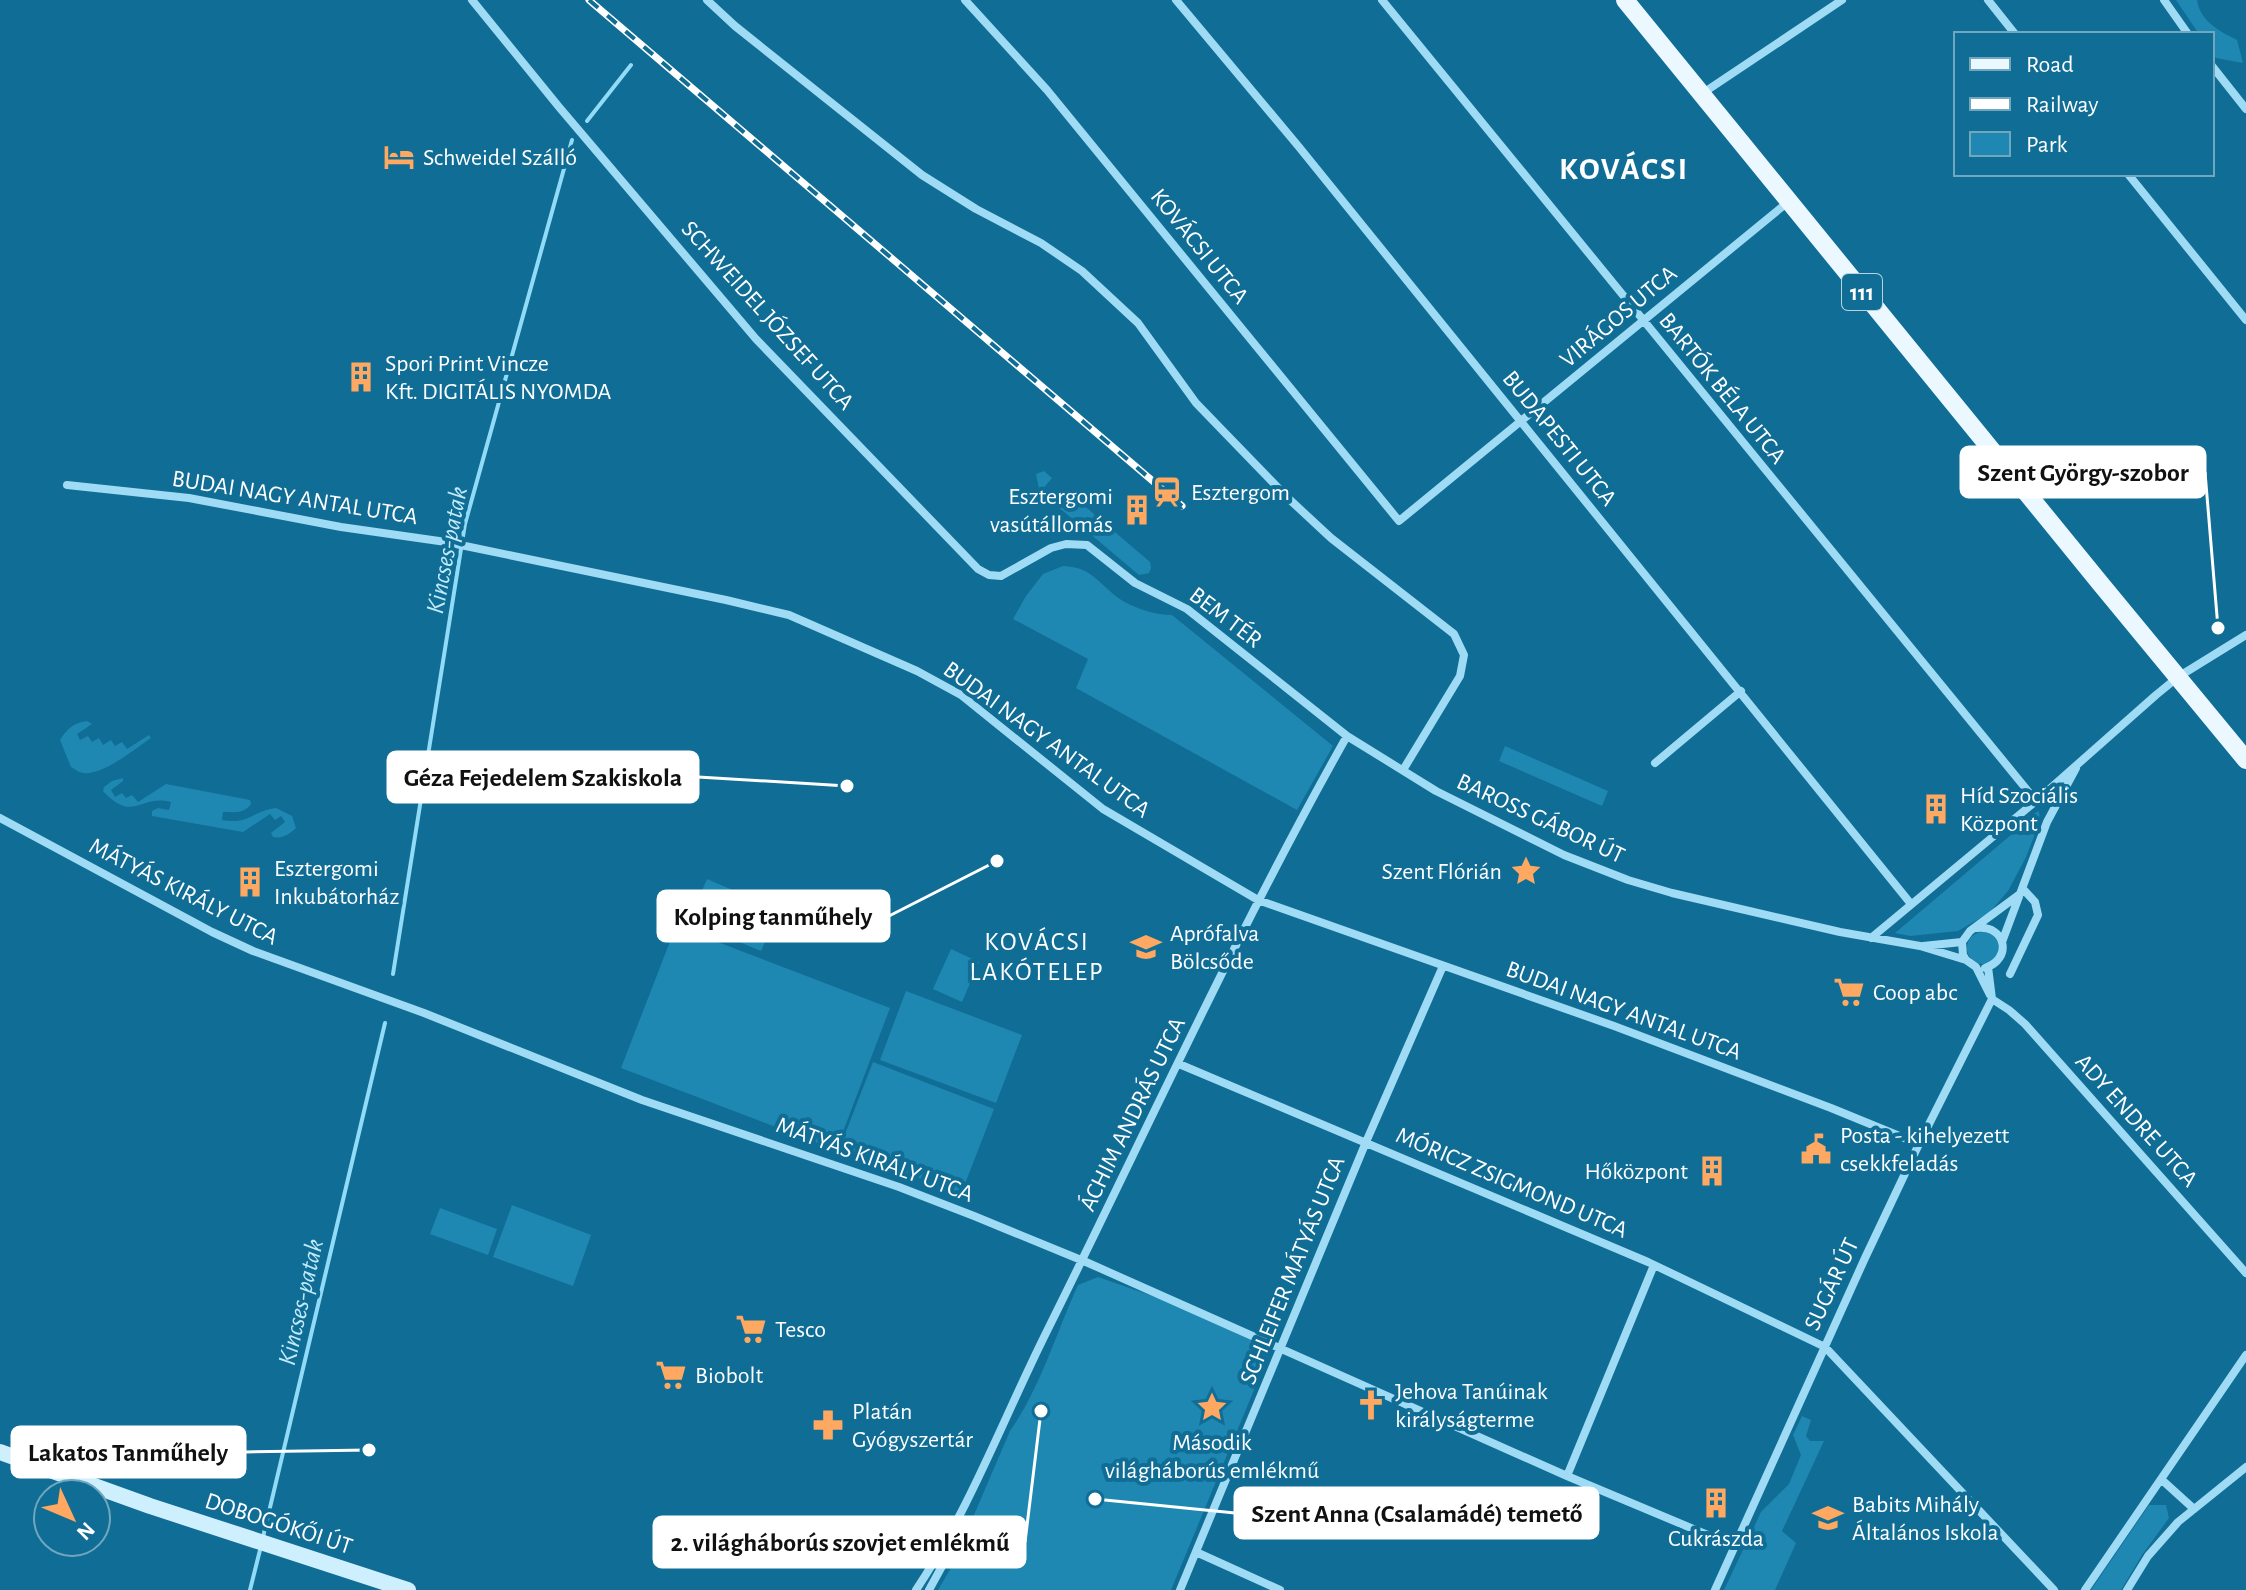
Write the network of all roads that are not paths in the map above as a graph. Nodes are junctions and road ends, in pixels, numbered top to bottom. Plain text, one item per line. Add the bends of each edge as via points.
1 (472, 0) edge
2 (707, 0) edge
3 (965, 0) edge
4 (1176, 0) edge
5 (1382, 0) edge
6 (1625, 0) edge
7 (1842, 0) edge
8 (1988, 0) edge
9 (2164, 0) edge
10 (2013, 32) edge
11 (2187, 32) edge
12 (2214, 69) edge
13 (1701, 94) junction
14 (2246, 109) edge
15 (2130, 176) edge
16 (1789, 202) junction
17 (2246, 320) edge
18 (1643, 321) junction
19 (1521, 423) junction
20 (67, 485) dead end
21 (1399, 521) joint
22 (1073, 544) joint
23 (2246, 635) edge
24 (2178, 677) junction
25 (1741, 691) junction
26 (1347, 736) junction
27 (2246, 760) edge
28 (1655, 763) dead end
29 (2078, 763) junction
30 (1403, 770) junction
31 (2036, 801) junction
32 (0, 818) edge
33 (2022, 891) junction
34 (1258, 900) junction
35 (1911, 904) junction
36 (1976, 928) junction
37 (1871, 938) junction
38 (1962, 942) junction
39 (2002, 942) junction
40 (1920, 946) junction
41 (1966, 960) junction
42 (1443, 966) junction
43 (1976, 967) junction
44 (1988, 967) junction
45 (2010, 974) dead end
46 (1992, 999) junction
47 (1179, 1064) junction
48 (1366, 1142) junction
49 (1919, 1144) junction
50 (1083, 1260) junction
51 (1654, 1265) junction
52 (2246, 1273) edge
53 (1282, 1347) junction
54 (1825, 1347) junction
55 (2246, 1355) edge
56 (0, 1452) edge
57 (2246, 1467) edge
58 (1567, 1476) junction
59 (2162, 1480) junction
60 (2194, 1509) junction
61 (962, 1514) junction
62 (1734, 1546) junction
63 (1196, 1552) junction
64 (408, 1590) edge
65 (916, 1590) edge
66 (929, 1590) edge
67 (1180, 1590) edge
68 (1280, 1590) edge
69 (1715, 1590) edge
70 (2054, 1590) edge
71 (2085, 1590) edge
72 (2127, 1590) edge

1 - 22 street, SCHWEIDEL JÓZSEF UTCA via 756,339 978,569 1001,576 1051,548
2 - 30 street via 922,175 1082,271 1138,323 1196,403 1289,499 1454,634 1464,655 1460,676
3 - 21 street, KOVÁCSI UTCA via 1047,90
4 - 19 street, BUDAPESTI UTCA
5 - 18 street, BARTÓK BÉLA UTCA
6 - 13 main road, 111
7 - 13 street
8 - 10 street
9 - 11 street
12 - 14 street
13 - 16 main road, 111
15 - 17 street
16 - 18 street, VIRÁGOS UTCA
16 - 24 main road, 111
18 - 19 street, VIRÁGOS UTCA
18 - 31 street, BARTÓK BÉLA UTCA
19 - 21 street, VIRÁGOS UTCA
19 - 25 street, BUDAPESTI UTCA
20 - 34 street, BUDAI NAGY ANTAL UTCA via 189,498 446,542 776,612 961,695 1103,809
22 - 26 street, BEM TÉR via 1091,547 1135,583 1187,609
23 - 24 street
24 - 27 main road, 111
24 - 29 street
25 - 28 street
25 - 35 street, BUDAPESTI UTCA
26 - 30 street, BAROSS GÁBOR ÚT
26 - 34 street, ÁCHIM ANDRÁS UTCA
29 - 31 street
29 - 33 street via 2047,822
30 - 37 street, BAROSS GÁBOR ÚT via 1517,833 1628,880
31 - 35 street
32 - 50 street, MÁTYÁS KIRÁLY UTCA via 253,951 642,1100 899,1187
33 - 36 street
33 - 39 street
33 - 45 street via 2035,902 2038,915
34 - 42 street, BUDAI NAGY ANTAL UTCA
34 - 47 street, ÁCHIM ANDRÁS UTCA
35 - 37 street
36 - 38 street
36 - 39 street via 1989,928
37 - 40 street, BAROSS GÁBOR ÚT
38 - 40 street
38 - 41 street
39 - 44 street via 2001,955
40 - 41 street
41 - 43 street
42 - 48 street, SCHLEIFER MÁTYÁS UTCA
42 - 49 street, BUDAI NAGY ANTAL UTCA
43 - 44 street
43 - 46 street
44 - 46 street
46 - 49 street, SUGÁR ÚT
46 - 52 street, ADY ENDRE UTCA via 2025,1024
47 - 48 street, MÓRICZ ZSIGMOND UTCA
47 - 50 street, ÁCHIM ANDRÁS UTCA
48 - 51 street, MÓRICZ ZSIGMOND UTCA
48 - 53 street, SCHLEIFER MÁTYÁS UTCA
49 - 54 street, SUGÁR ÚT
50 - 53 street, MÁTYÁS KIRÁLY UTCA
50 - 61 street, ÁCHIM ANDRÁS UTCA
51 - 54 street, MÓRICZ ZSIGMOND UTCA
51 - 58 street
53 - 58 street, MÁTYÁS KIRÁLY UTCA
53 - 63 street, SCHLEIFER MÁTYÁS UTCA
54 - 62 street, SUGÁR ÚT
54 - 70 street
55 - 59 street
56 - 64 main road, DOBOGÓKŐI ÚT
57 - 60 street
58 - 62 street, MÁTYÁS KIRÁLY UTCA
59 - 60 street
59 - 71 street
60 - 72 street via 2148,1556
61 - 65 street, ÁCHIM ANDRÁS UTCA
61 - 66 street, ÁCHIM ANDRÁS UTCA via 952,1548
62 - 69 street, SUGÁR ÚT
63 - 67 street, SCHLEIFER MÁTYÁS UTCA
63 - 68 street

